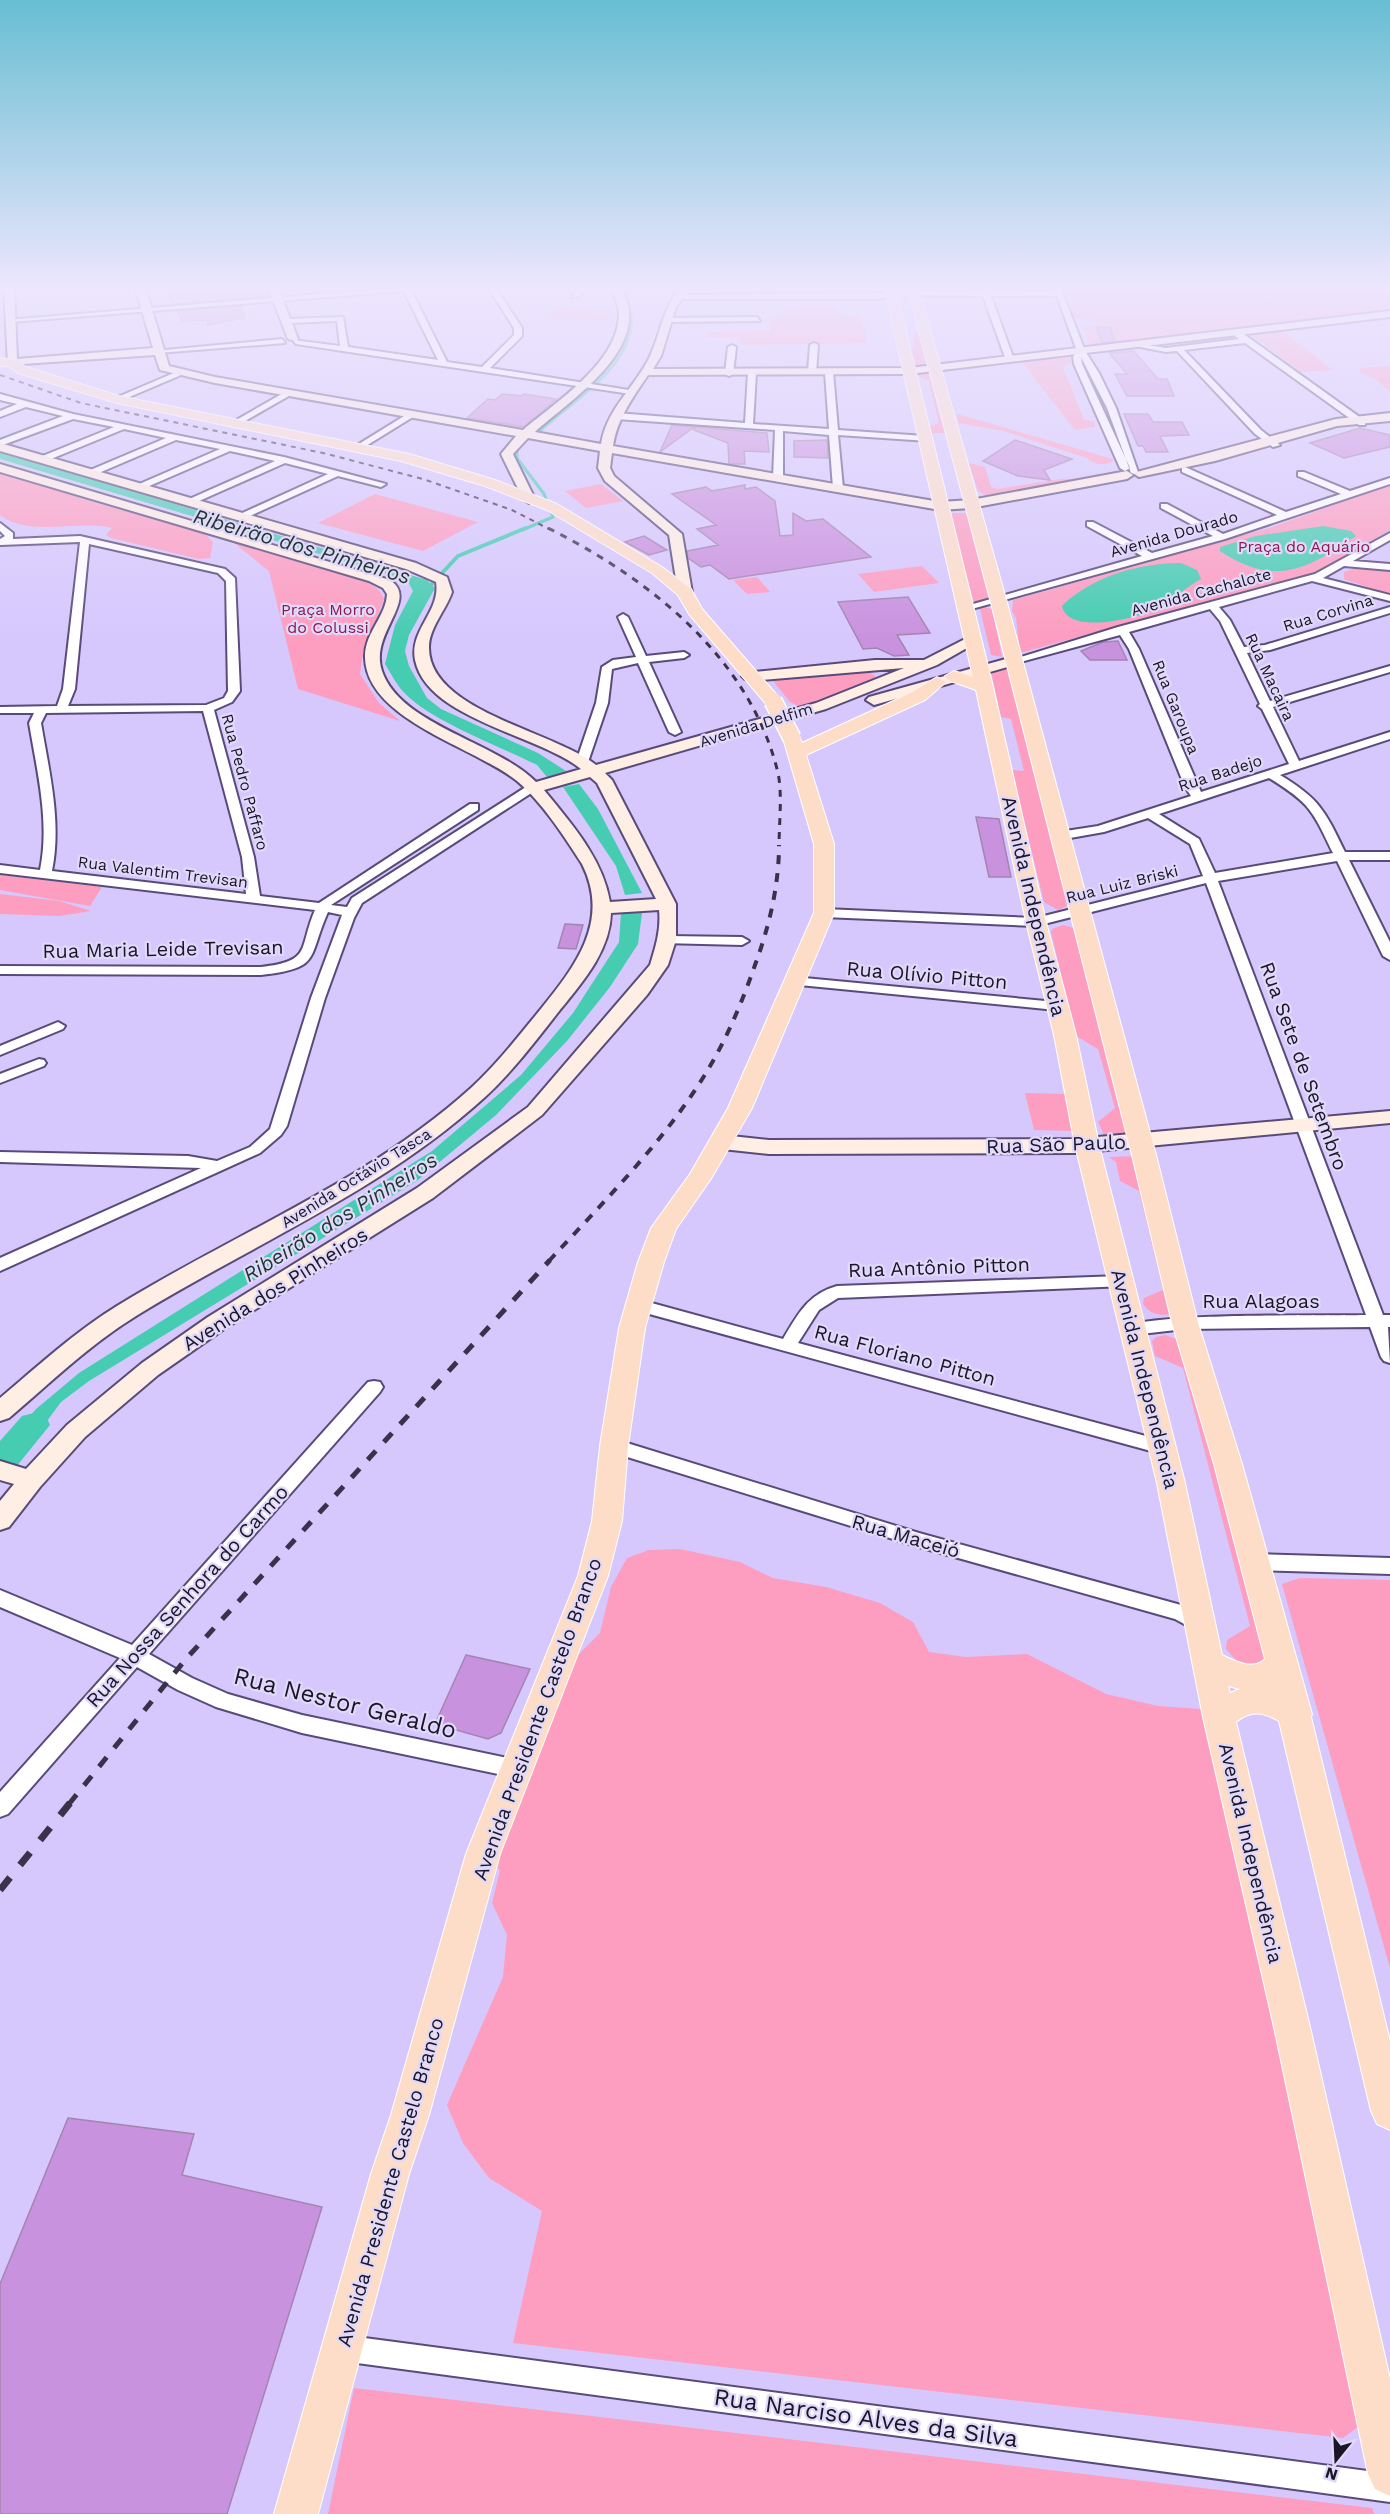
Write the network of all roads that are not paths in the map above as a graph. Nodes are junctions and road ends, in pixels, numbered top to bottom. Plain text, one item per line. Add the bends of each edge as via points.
1 (25, 404) edge
2 (26, 404) edge
3 (143, 404) edge
4 (270, 404) edge
5 (339, 404) edge
6 (559, 404) edge
7 (623, 404) edge
8 (750, 404) edge
9 (833, 404) edge
10 (917, 404) edge
11 (943, 404) edge
12 (1095, 404) edge
13 (1108, 404) edge
14 (1234, 404) edge
15 (1337, 404) edge
16 (0, 414) edge
17 (72, 416) junction
18 (616, 416) junction
19 (410, 417) junction
20 (1390, 419) edge
21 (1360, 421) junction
22 (235, 423) junction
23 (749, 426) junction
24 (123, 427) junction
25 (779, 428) junction
26 (836, 432) junction
27 (176, 437) junction
28 (521, 437) junction
29 (1272, 443) junction
30 (0, 445) edge
31 (927, 445) junction
32 (358, 447) junction
33 (230, 448) junction
34 (606, 451) junction
35 (956, 451) junction
36 (43, 459) junction
37 (284, 460) junction
38 (0, 468) edge
39 (1190, 469) junction
40 (91, 473) junction
41 (337, 473) junction
42 (1301, 474) dead end
43 (1135, 475) junction
44 (778, 480) junction
45 (1390, 481) edge
46 (381, 484) dead end
47 (141, 487) junction
48 (839, 491) junction
49 (1350, 495) junction
50 (529, 499) junction
51 (190, 502) junction
52 (972, 506) junction
53 (1164, 506) dead end
54 (940, 508) junction
55 (1286, 516) junction
56 (241, 517) junction
57 (1090, 524) dead end
58 (0, 526) edge
59 (1390, 536) edge
60 (1222, 537) junction
61 (85, 540) junction
62 (3, 542) edge
63 (111, 544) junction
64 (85, 553) junction
65 (1152, 557) junction
66 (1343, 563) junction
67 (680, 567) junction
68 (1390, 567) edge
69 (657, 570) junction
70 (1324, 573) junction
71 (1310, 578) junction
72 (1347, 587) junction
73 (685, 592) junction
74 (1390, 598) edge
75 (998, 599) junction
76 (1212, 605) junction
77 (964, 608) junction
78 (1390, 610) edge
79 (623, 617) dead end
80 (1122, 629) junction
81 (972, 641) junction
82 (1239, 651) junction
83 (684, 655) dead end
84 (641, 659) junction
85 (1013, 661) junction
86 (932, 662) junction
87 (851, 667) junction
88 (1390, 669) edge
89 (750, 676) junction
90 (954, 676) joint
91 (982, 678) junction
92 (937, 682) junction
93 (882, 683) junction
94 (1264, 706) junction
95 (208, 708) junction
96 (42, 709) junction
97 (61, 709) junction
98 (0, 710) edge
99 (675, 732) dead end
100 (1390, 735) edge
101 (795, 745) junction
102 (1295, 765) junction
103 (585, 769) junction
104 (1270, 774) junction
105 (609, 787) junction
106 (539, 790) junction
107 (1199, 798) junction
108 (474, 807) dead end
109 (1149, 813) junction
110 (1059, 836) junction
111 (1341, 856) junction
112 (1390, 856) edge
113 (0, 869) edge
114 (45, 875) junction
115 (1211, 878) junction
116 (256, 900) junction
117 (663, 904) junction
118 (323, 907) junction
119 (602, 908) junction
120 (350, 912) junction
121 (824, 913) junction
122 (1078, 913) junction
123 (1036, 922) junction
124 (667, 940) junction
125 (742, 941) dead end
126 (1390, 956) edge
127 (0, 970) edge
128 (794, 981) junction
129 (1056, 1006) junction
130 (58, 1026) dead end
131 (0, 1051) edge
132 (39, 1063) dead end
133 (0, 1079) edge
134 (1390, 1117) edge
135 (1303, 1127) junction
136 (1140, 1141) junction
137 (722, 1142) junction
138 (1087, 1145) junction
139 (0, 1157) edge
140 (171, 1160) junction
141 (216, 1166) junction
142 (190, 1178) junction
143 (0, 1265) edge
144 (1120, 1282) junction
145 (637, 1305) junction
146 (1384, 1322) edge
147 (1185, 1323) junction
148 (1132, 1329) junction
149 (788, 1347) junction
150 (1390, 1357) edge
151 (374, 1387) dead end
152 (0, 1412) edge
153 (614, 1446) junction
154 (1162, 1447) junction
155 (15, 1475) edge
156 (0, 1520) edge
157 (1255, 1562) junction
158 (1390, 1566) edge
159 (0, 1598) edge
160 (1199, 1624) junction
161 (134, 1655) junction
162 (1281, 1660) junction
163 (1208, 1663) junction
164 (1296, 1714) junction
165 (1219, 1717) junction
166 (517, 1769) junction
167 (0, 1807) edge
168 (1390, 2111) edge
169 (342, 2348) junction
170 (1390, 2474) edge
171 (1390, 2488) edge
172 (296, 2514) edge

1 - 16 street
2 - 17 street
3 - 22 main road
4 - 22 street
5 - 19 street
6 - 28 street
7 - 18 street
8 - 23 street
9 - 26 street
10 - 31 main road, Avenida Independência
11 - 35 main road, Avenida Independência
12 - 43 street via 1104,427
13 - 43 street
14 - 29 street
15 - 21 street
17 - 24 street
17 - 30 street
18 - 23 street
18 - 34 street
19 - 28 street
19 - 32 street
20 - 21 street
21 - 29 street
22 - 32 main road
23 - 25 street
24 - 27 street
24 - 36 street
25 - 26 street
25 - 44 street
26 - 31 street
26 - 48 street
27 - 33 street
27 - 40 street
28 - 34 street
28 - 50 street via 507,454
29 - 39 street
29 - 43 street
30 - 36 street
31 - 35 main road via 938,456
31 - 54 main road, Avenida Independência
32 - 50 main road via 490,483
33 - 37 street
33 - 47 street
34 - 44 street
34 - 67 street via 604,468 609,478 675,534
35 - 52 main road, Avenida Independência
36 - 40 street
37 - 41 street
37 - 51 street
38 - 106 street, Avenida Octávio Tasca via 388,584 394,598 377,631 372,656 375,674 385,693 402,708 490,757
39 - 43 street
39 - 55 street
40 - 47 street
41 - 46 street
41 - 56 street
42 - 49 street
43 - 52 street
44 - 48 street
45 - 49 street, Avenida Dourado
47 - 51 street
48 - 54 street
49 - 55 street, Avenida Dourado
50 - 69 main road via 552,507
51 - 56 street
52 - 54 street
52 - 75 main road, Avenida Independência
53 - 60 street
54 - 77 main road, Avenida Independência
55 - 60 street, Avenida Dourado
56 - 103 street via 438,577 445,593 422,640 426,673 454,702
57 - 65 street
58 - 62 street via 10,535
59 - 66 street, Avenida Cachalote
60 - 65 street, Avenida Dourado
61 - 62 street
61 - 63 street
61 - 64 street
63 - 64 street
63 - 95 street via 221,571 231,580 234,692 228,700
64 - 97 street via 69,689
65 - 75 street, Avenida Dourado
66 - 68 street
66 - 70 street, Avenida Cachalote
67 - 69 main road
67 - 73 street
69 - 73 main road
70 - 71 street, Avenida Cachalote
70 - 72 street
71 - 72 street
71 - 76 street, Avenida Cachalote
72 - 74 street
73 - 89 main road, Avenida Presidente Castelo Branco via 695,611
75 - 77 street, Avenida Dourado
75 - 85 main road, Avenida Independência
76 - 80 street, Avenida Cachalote
76 - 82 street, Rua Macaira via 1225,620
77 - 81 main road, Avenida Independência
78 - 82 street, Rua Corvina via 1266,648
79 - 84 street
80 - 85 street, Avenida Cachalote
80 - 107 street, Rua Garoupa
81 - 85 main road via 984,656
81 - 86 street, Avenida Delfim
81 - 91 main road, Avenida Independência
82 - 94 street, Rua Macaira
83 - 84 street
84 - 99 street
84 - 103 street via 607,667
85 - 91 street
85 - 110 main road, Avenida Independência
86 - 87 street
86 - 93 street, Avenida Delfim
87 - 89 street
87 - 93 street via 877,673
88 - 94 street
89 - 101 main road, Avenida Presidente Castelo Branco, bridge via 773,701
90 - 91 main road
90 - 92 street, Avenida Delfim
91 - 123 main road, Avenida Independência
92 - 101 main road via 919,696
92 - 105 street, Avenida Delfim via 629,773
93 - 103 street, Avenida Delfim via 731,733
94 - 102 street, Rua Macaira
95 - 97 street
95 - 116 street, Rua Pedro Paffaro
96 - 97 street
96 - 98 street
96 - 114 street via 35,723 48,804 50,851
100 - 102 street, Rua Badejo
101 - 121 main road, Avenida Presidente Castelo Branco via 824,844
102 - 104 street, Rua Badejo
103 - 105 street, Avenida dos Pinheiros
103 - 106 street, Avenida Delfim
104 - 107 street, Rua Badejo
104 - 111 street via 1312,801
105 - 117 street, Avenida dos Pinheiros
106 - 119 street, Avenida Octávio Tasca via 594,871
106 - 120 street via 506,804 364,895
107 - 109 street, Rua Badejo
108 - 118 street via 337,894
109 - 110 street, Rua Badejo via 1100,829
109 - 115 street, Rua Sete de Setembro via 1195,842
110 - 122 main road, Avenida Independência
111 - 112 street, Rua Luiz Briski
111 - 115 street, Rua Luiz Briski
111 - 126 street
113 - 114 street, Rua Valentim Trevisan
114 - 116 street, Rua Valentim Trevisan
115 - 122 street, Rua Luiz Briski
115 - 135 street, Rua Sete de Setembro
116 - 118 street, Rua Valentim Trevisan
117 - 119 street
117 - 124 street, Avenida dos Pinheiros via 669,918
118 - 120 street, Rua Valentim Trevisan
118 - 127 street, Rua Maria Leide Trevisan via 310,953 297,966 284,970
119 - 152 street, Avenida Octávio Tasca via 599,941 577,976 508,1062 446,1120 305,1214 126,1311 85,1338
120 - 141 street via 276,1132 255,1149
121 - 123 street, Rua Luiz Briski
121 - 128 main road, Avenida Presidente Castelo Branco
122 - 123 street, Rua Luiz Briski
122 - 136 main road, Avenida Independência
123 - 129 main road, Avenida Independência
124 - 125 street
124 - 155 street, Avenida dos Pinheiros via 659,965 640,991 535,1111 425,1193 216,1323 150,1369 76,1431
128 - 129 street, Rua Olívio Pitton
128 - 137 main road, Avenida Presidente Castelo Branco via 760,1067
129 - 138 main road, Avenida Independência
130 - 131 street
132 - 133 street
134 - 135 street, Rua São Paulo
135 - 136 street, Rua São Paulo
135 - 146 street, Rua Sete de Setembro
136 - 138 street, Rua São Paulo
136 - 147 main road, Avenida Independência
137 - 138 street, Rua São Paulo via 769,1147
137 - 145 main road, Avenida Presidente Castelo Branco via 664,1227
138 - 144 main road, Avenida Independência
139 - 140 street
140 - 141 street
140 - 142 street
141 - 142 street
142 - 143 street
144 - 148 main road, Avenida Independência
144 - 149 street, Rua Antônio Pitton via 837,1292 816,1301
145 - 149 street, Rua Floriano Pitton
145 - 153 main road, Avenida Presidente Castelo Branco
146 - 147 street, Rua Alagoas
146 - 150 street, Rua Sete de Setembro
147 - 148 street, Rua Alagoas
147 - 157 main road, Avenida Independência
148 - 154 main road, Avenida Independência
149 - 154 street, Rua Floriano Pitton
151 - 161 street, Rua Nossa Senhora do Carmo
153 - 160 street, Rua Maceió via 919,1540 1181,1613
153 - 166 main road, Avenida Presidente Castelo Branco via 607,1521 593,1576
154 - 160 main road, Avenida Independência
155 - 156 street, Avenida dos Pinheiros
157 - 158 street
157 - 162 main road, Avenida Independência
159 - 161 street, Rua Nestor Geraldo
160 - 163 main road, Avenida Independência
161 - 166 street, Rua Nestor Geraldo via 223,1701 302,1724
161 - 167 street, Rua Nossa Senhora do Carmo
162 - 163 main road via 1273,1672 1255,1678 1223,1671
162 - 164 main road, Avenida Independência
163 - 165 main road, Avenida Independência
164 - 165 main road via 1254,1698 1233,1705
164 - 168 main road, Avenida Independência
165 - 170 main road, Avenida Independência
166 - 169 main road, Avenida Presidente Castelo Branco via 483,1854
169 - 171 street, Rua Narciso Alves da Silva
169 - 172 main road, Avenida Presidente Castelo Branco

